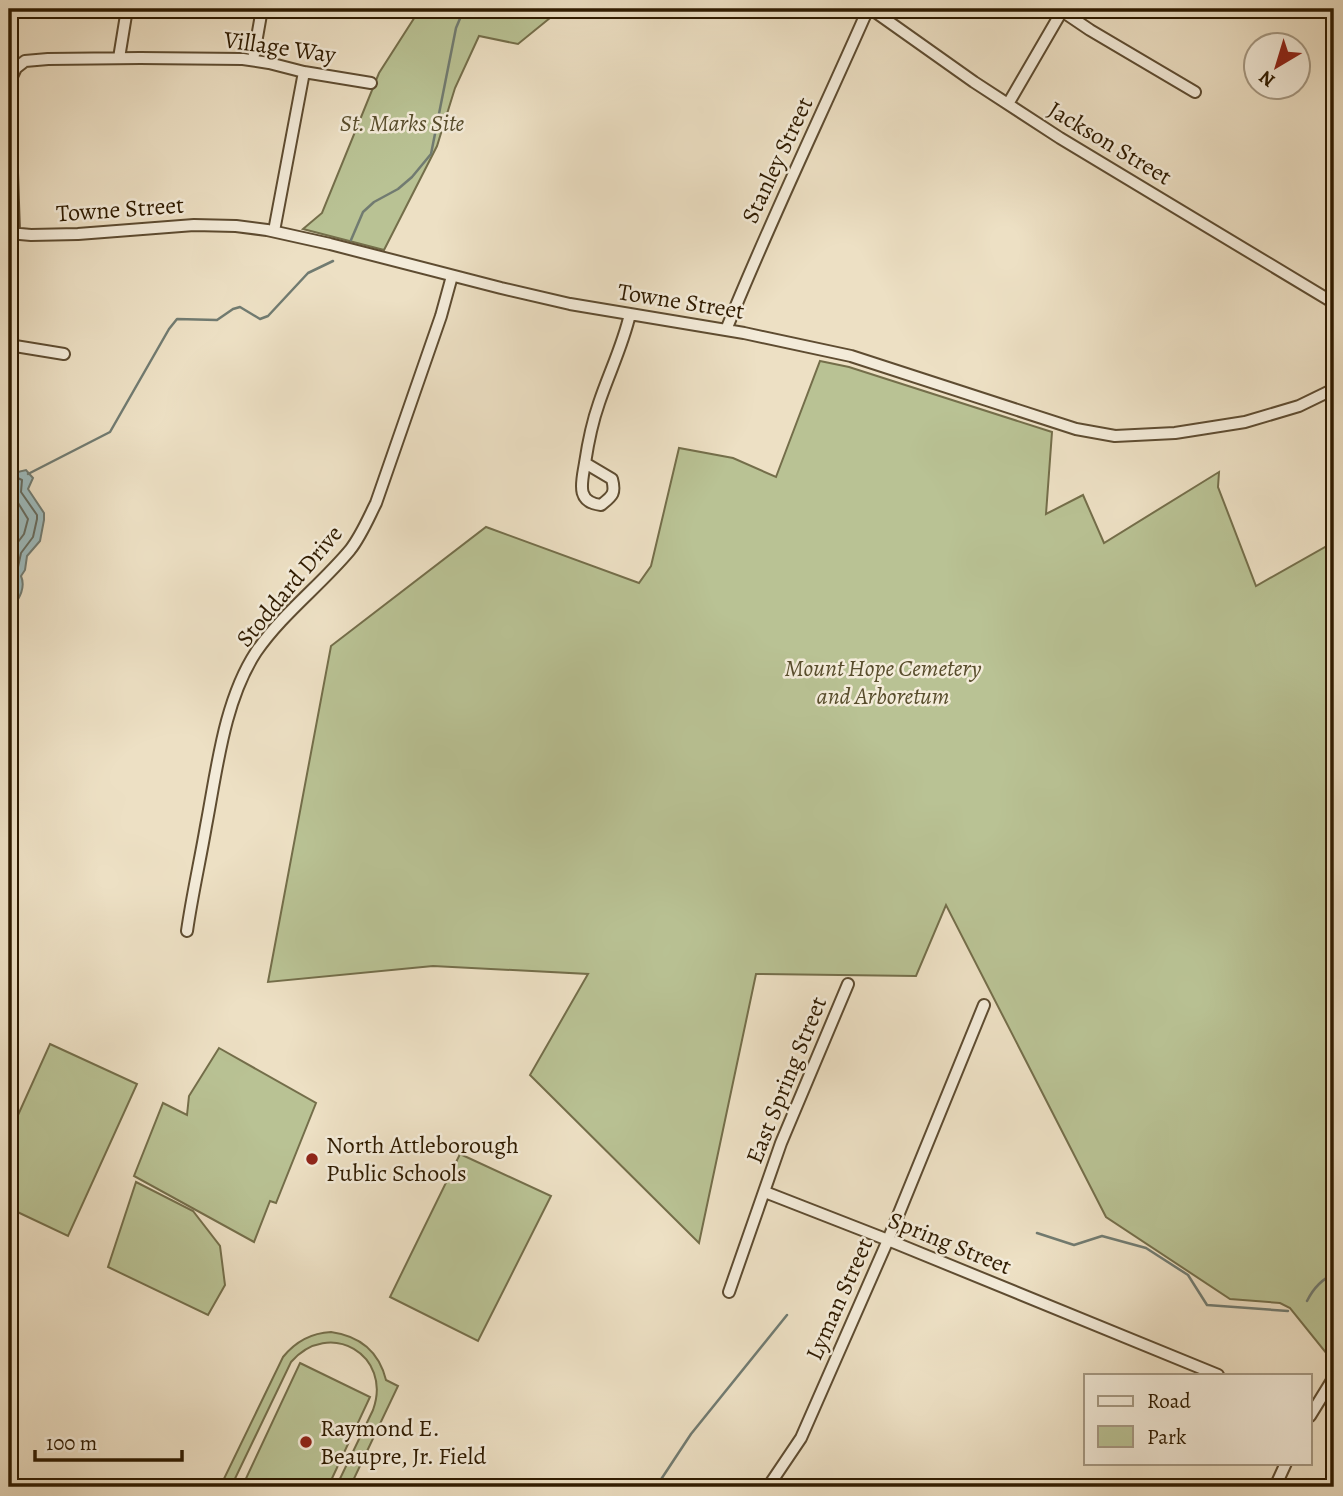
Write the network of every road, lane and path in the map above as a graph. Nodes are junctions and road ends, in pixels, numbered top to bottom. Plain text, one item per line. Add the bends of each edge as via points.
1 (127, 9) edge
2 (262, 9) edge
3 (869, 9) edge
4 (1060, 10) edge
5 (120, 58) junction
6 (253, 61) junction
7 (304, 72) junction
8 (371, 83) dead end
9 (1195, 92) dead end
10 (1008, 104) junction
11 (274, 231) junction
12 (11, 233) edge
13 (452, 276) junction
14 (1334, 303) edge
15 (630, 314) junction
16 (726, 330) junction
17 (9, 345) edge
18 (64, 354) dead end
19 (1334, 389) edge
20 (585, 463) dead end
21 (187, 931) dead end
22 (848, 984) dead end
23 (985, 1005) dead end
24 (765, 1192) junction
25 (887, 1240) junction
26 (729, 1292) dead end
27 (1215, 1374) edge
28 (1334, 1377) edge
29 (1312, 1411) edge
30 (1286, 1464) edge
31 (768, 1487) edge
32 (1275, 1487) edge

1 - 5 street
2 - 6 street
3 - 10 street, Jackson Street
3 - 16 street, Stanley Street
4 - 9 street
4 - 10 street
5 - 6 street, Village Way
5 - 12 street, Village Way via 25,61 16,68 9,83
6 - 7 street, Village Way
7 - 8 street, Village Way
7 - 11 street
10 - 14 street, Jackson Street
11 - 12 street, Towne Street via 194,225 78,234
11 - 13 street, Towne Street
13 - 15 street, Towne Street
13 - 21 street, Stoddard Drive via 363,530 256,653 232,702
15 - 16 street, Towne Street
15 - 20 street via 598,404
16 - 19 street, Towne Street via 851,356 1076,429 1115,436 1245,422 1299,406
17 - 18 street
22 - 24 street, East Spring Street
23 - 25 street, Lyman Street
24 - 25 street, Spring Street
24 - 26 street
25 - 27 street, Spring Street
25 - 31 street, Lyman Street via 801,1438
28 - 29 street
30 - 32 street

